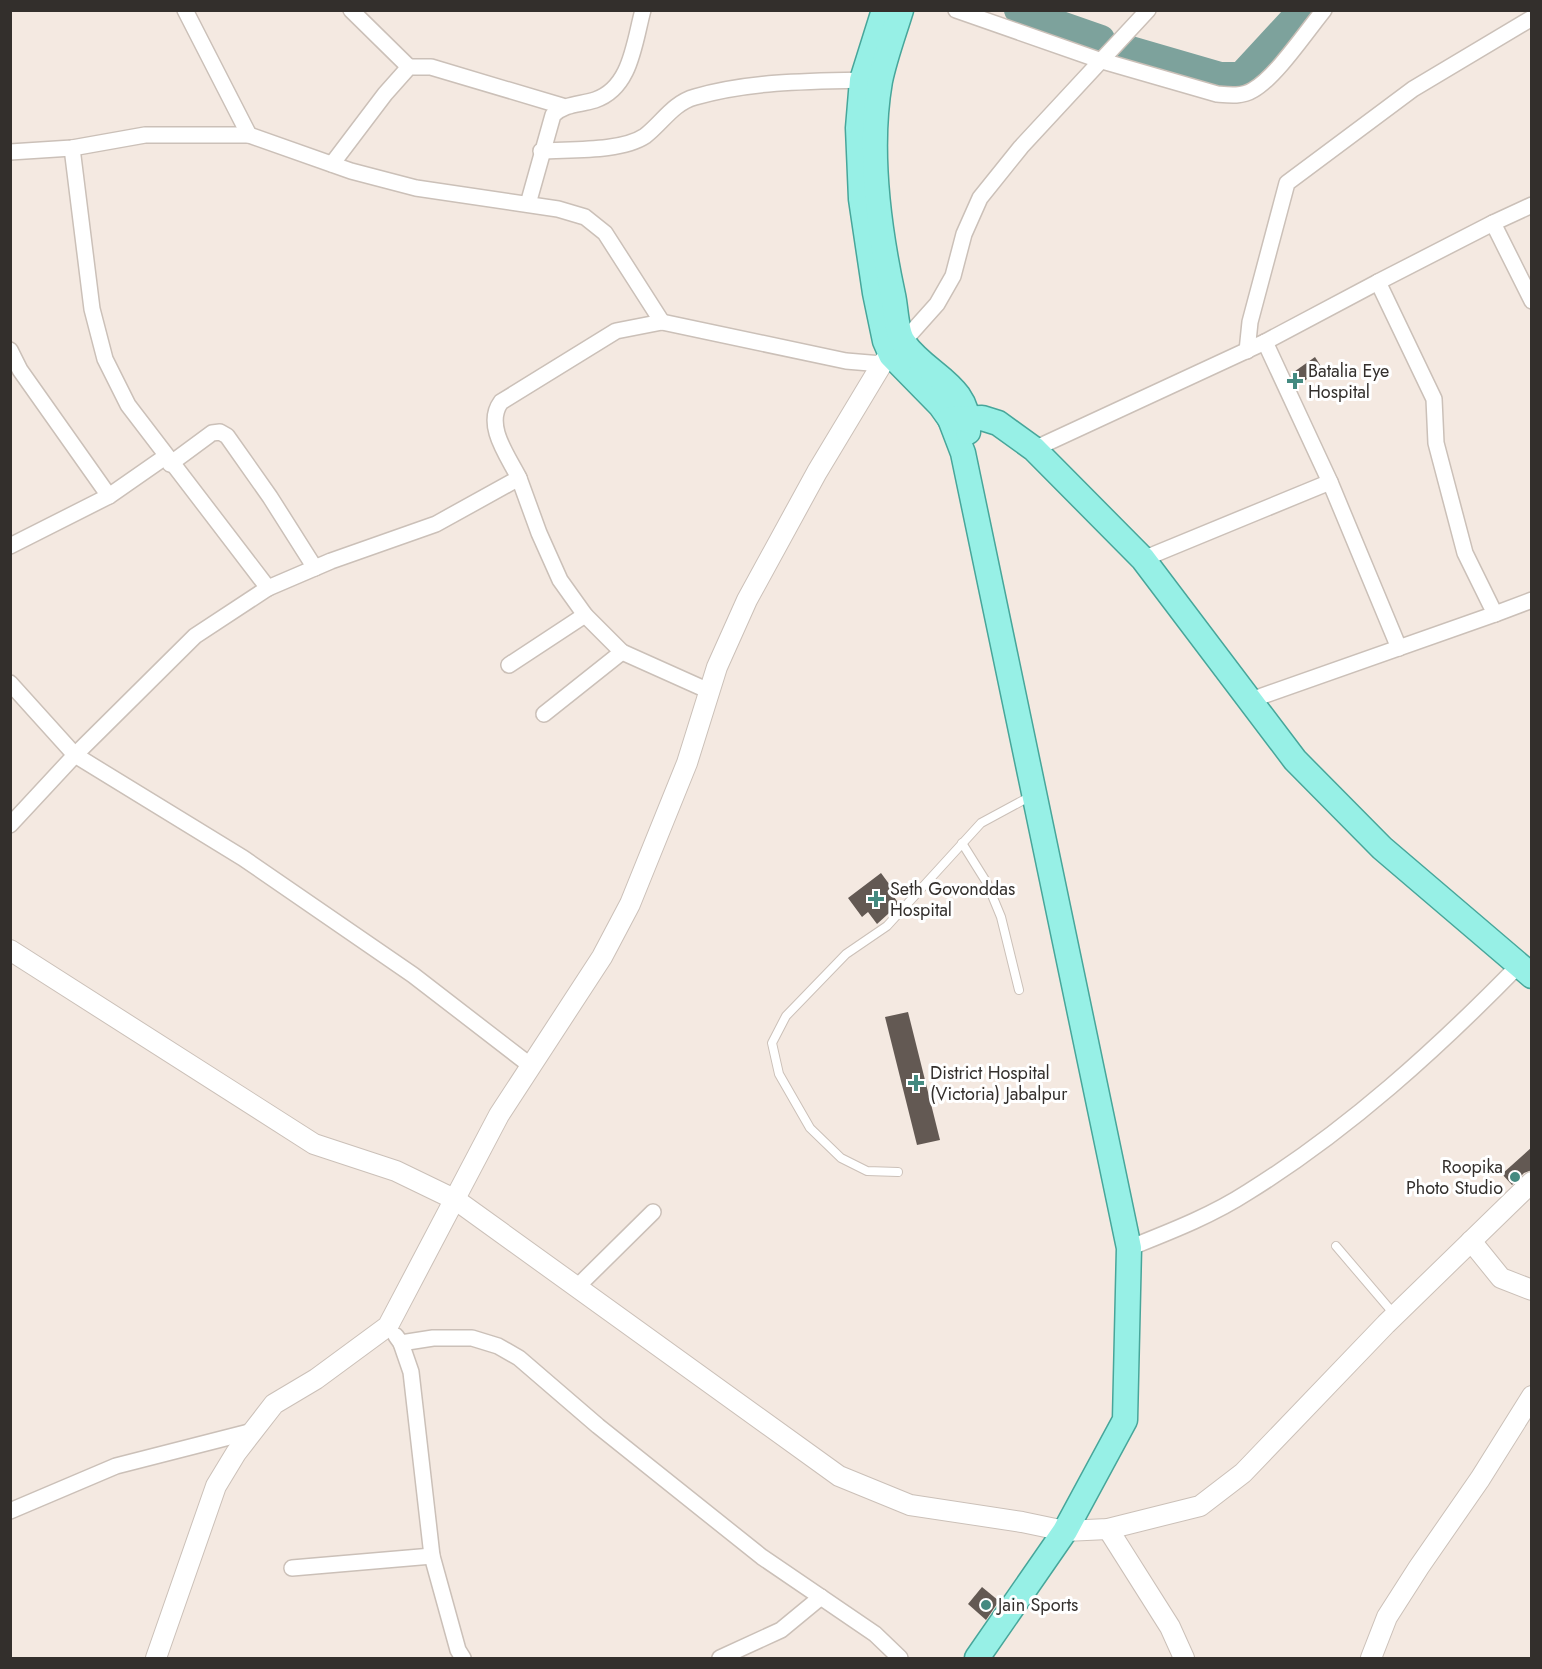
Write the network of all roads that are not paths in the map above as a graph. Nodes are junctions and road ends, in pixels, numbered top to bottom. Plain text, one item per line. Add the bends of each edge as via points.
1 (185, 10) edge
2 (351, 10) edge
3 (643, 10) edge
4 (884, 10) edge
5 (901, 10) edge
6 (956, 10) edge
7 (1148, 10) edge
8 (1324, 10) edge
9 (1532, 18) edge
10 (1100, 60) junction
11 (409, 67) junction
12 (871, 80) junction
13 (562, 106) junction
14 (249, 135) junction
15 (72, 148) junction
16 (541, 151) junction
17 (10, 152) edge
18 (332, 164) junction
19 (528, 204) junction
20 (1532, 205) edge
21 (1493, 223) junction
22 (1378, 282) junction
23 (1532, 301) edge
24 (662, 322) junction
25 (1265, 342) junction
26 (10, 350) edge
27 (1247, 351) junction
28 (892, 354) junction
29 (960, 419) junction
30 (1034, 449) junction
31 (168, 461) junction
32 (519, 478) junction
33 (1330, 482) junction
34 (109, 496) junction
35 (10, 546) edge
36 (1143, 559) junction
37 (315, 568) junction
38 (268, 588) junction
39 (1532, 600) edge
40 (1495, 614) junction
41 (585, 615) junction
42 (1399, 648) junction
43 (622, 652) junction
44 (509, 665) dead end
45 (10, 684) edge
46 (709, 691) junction
47 (1248, 701) junction
48 (544, 714) dead end
49 (75, 755) junction
50 (1034, 794) junction
51 (10, 825) edge
52 (962, 843) junction
53 (10, 950) edge
54 (1525, 971) edge
55 (1019, 990) dead end
56 (531, 1066) junction
57 (898, 1172) dead end
58 (1532, 1182) edge
59 (456, 1200) junction
60 (653, 1212) dead end
61 (1471, 1241) junction
62 (1336, 1246) dead end
63 (1129, 1248) junction
64 (576, 1288) junction
65 (1532, 1290) edge
66 (1395, 1315) junction
67 (388, 1326) junction
68 (401, 1343) junction
69 (1532, 1396) edge
70 (249, 1432) junction
71 (10, 1511) edge
72 (1108, 1529) junction
73 (1065, 1531) junction
74 (432, 1556) junction
75 (292, 1568) dead end
76 (821, 1597) junction
77 (156, 1659) edge
78 (463, 1659) edge
79 (720, 1659) edge
80 (900, 1659) edge
81 (977, 1659) edge
82 (1184, 1659) edge
83 (1371, 1659) edge

1 - 14 street
2 - 11 street
3 - 13 street via 623,80 613,92
4 - 12 main road
5 - 12 main road
6 - 10 street
7 - 10 street
8 - 10 street via 1269,76 1252,91 1236,95 1216,94
9 - 27 street via 1413,89 1287,183 1250,322
10 - 28 street via 980,198 964,234 953,276 937,304
11 - 13 street via 431,67
11 - 18 street
12 - 16 street via 732,89 693,97 673,108 644,136 623,145
12 - 28 main road via 877,182 890,279
13 - 16 street via 553,115
14 - 15 street via 145,135
14 - 18 street
15 - 17 street
15 - 31 street via 92,309 105,359 128,405
16 - 19 street
18 - 19 street via 416,188
19 - 24 street via 585,217 605,233
20 - 21 street
21 - 22 street
21 - 23 street
22 - 25 street
22 - 40 street via 1434,399 1436,443 1465,553
24 - 28 street via 835,359
24 - 32 street via 616,332 501,402 494,412 494,425
25 - 27 street
25 - 33 street
26 - 34 street
27 - 30 street
28 - 29 main road via 950,385 961,399
28 - 46 street via 817,471 747,600
29 - 30 main road via 982,418 998,423
29 - 50 main road via 968,438 963,453
30 - 36 main road
31 - 34 street
31 - 37 street via 212,433 227,436
31 - 38 street
32 - 37 street via 436,524
32 - 41 street via 560,580
33 - 36 street
33 - 42 street
34 - 35 street
36 - 47 main road
37 - 38 street
38 - 49 street via 195,636
39 - 40 street
40 - 42 street
41 - 43 street
41 - 44 street
42 - 47 street
43 - 46 street
43 - 48 street
45 - 49 street
46 - 56 street via 687,763 630,904 602,957
47 - 54 main road via 1295,760 1382,848
49 - 51 street
49 - 56 street via 243,858 413,975
50 - 52 lane via 981,823
50 - 63 main road
52 - 55 lane via 987,883 1001,917
52 - 57 lane via 887,926 846,954 786,1016 772,1044 779,1074 810,1128 841,1158 867,1171
53 - 59 street via 314,1144 396,1171
54 - 63 street via 1348,1122 1248,1193 1185,1226
56 - 59 street via 499,1115
58 - 61 street
59 - 64 street
59 - 67 street
60 - 64 street
61 - 65 street via 1501,1278
61 - 66 street
62 - 66 lane
63 - 73 main road via 1125,1420
64 - 73 street via 839,1476 910,1505
66 - 72 street via 1243,1473 1200,1506
67 - 68 street
67 - 70 street via 316,1379 274,1404
68 - 74 street via 411,1372
68 - 76 street via 472,1338 519,1358 762,1557
69 - 83 street via 1387,1617
70 - 71 street via 116,1466
70 - 77 street via 216,1486
72 - 73 street
72 - 82 street via 1170,1627
73 - 81 main road
74 - 75 street
74 - 78 street
76 - 79 street via 781,1630
76 - 80 street via 875,1634

